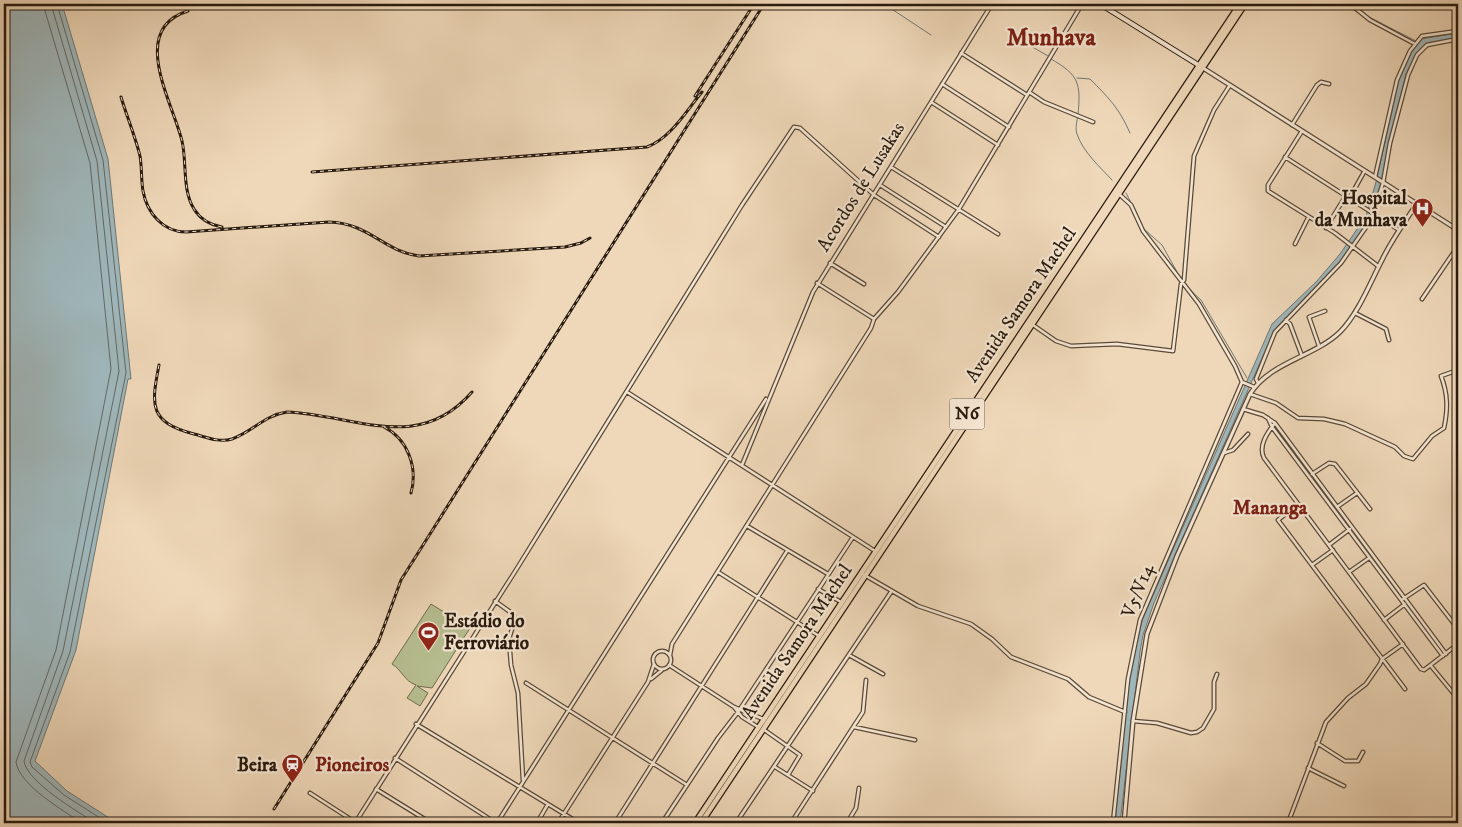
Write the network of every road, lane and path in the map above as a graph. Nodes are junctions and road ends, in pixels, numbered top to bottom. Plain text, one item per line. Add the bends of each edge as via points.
1 (992, 4) edge
2 (1082, 4) edge
3 (1102, 4) edge
4 (1240, 4) edge
5 (1245, 4) edge
6 (1350, 4) edge
7 (1458, 31) edge
8 (1458, 39) edge
9 (1415, 44) junction
10 (961, 53) junction
11 (1198, 65) junction
12 (1203, 68) junction
13 (942, 84) junction
14 (1329, 84) dead end
15 (1230, 85) junction
16 (1028, 94) junction
17 (931, 102) junction
18 (1093, 122) dead end
19 (1292, 125) junction
20 (1009, 127) junction
21 (1302, 132) junction
22 (998, 145) junction
23 (1285, 157) junction
24 (891, 167) junction
25 (1364, 172) junction
26 (1374, 178) junction
27 (1383, 183) junction
28 (880, 185) junction
29 (1118, 194) junction
30 (874, 195) junction
31 (1347, 198) junction
32 (1416, 205) junction
33 (959, 210) junction
34 (1374, 214) junction
35 (1308, 218) junction
36 (946, 227) junction
37 (1326, 228) junction
38 (1400, 230) junction
39 (1458, 230) edge
40 (998, 234) dead end
41 (939, 237) junction
42 (1296, 244) dead end
43 (1458, 246) edge
44 (1353, 248) junction
45 (830, 263) junction
46 (1379, 266) junction
47 (1183, 282) junction
48 (817, 283) junction
49 (864, 284) dead end
50 (1422, 299) dead end
51 (1325, 311) dead end
52 (1354, 312) junction
53 (874, 319) junction
54 (1286, 320) junction
55 (1030, 322) junction
56 (1390, 340) dead end
57 (1319, 346) junction
58 (1302, 356) junction
59 (1458, 370) edge
60 (1242, 382) junction
61 (1258, 383) junction
62 (1254, 387) junction
63 (627, 392) junction
64 (770, 394) junction
65 (1250, 394) junction
66 (1243, 409) junction
67 (1268, 418) junction
68 (1275, 423) junction
69 (1272, 427) junction
70 (1248, 434) dead end
71 (1222, 453) junction
72 (728, 457) junction
73 (742, 465) junction
74 (1312, 474) junction
75 (773, 485) junction
76 (1357, 493) junction
77 (1298, 504) junction
78 (1335, 508) junction
79 (1370, 510) dead end
80 (747, 526) junction
81 (1350, 529) junction
82 (853, 537) junction
83 (1329, 545) junction
84 (1333, 550) junction
85 (788, 551) junction
86 (875, 551) junction
87 (1369, 558) junction
88 (1312, 565) junction
89 (718, 572) junction
90 (1349, 572) junction
91 (828, 574) junction
92 (863, 574) junction
93 (1388, 580) junction
94 (818, 589) junction
95 (891, 592) junction
96 (758, 599) junction
97 (1403, 600) junction
98 (495, 601) junction
99 (841, 602) junction
100 (1406, 603) junction
101 (1384, 620) junction
102 (796, 622) junction
103 (1458, 629) edge
104 (819, 636) junction
105 (672, 644) junction
106 (1403, 644) junction
107 (1458, 645) edge
108 (662, 650) junction
109 (849, 654) junction
110 (670, 655) junction
111 (1444, 655) junction
112 (1382, 659) junction
113 (654, 664) junction
114 (670, 665) junction
115 (1431, 665) junction
116 (663, 669) junction
117 (883, 674) dead end
118 (1217, 674) dead end
119 (866, 680) dead end
120 (648, 682) junction
121 (526, 683) dead end
122 (702, 687) junction
123 (1405, 689) dead end
124 (1458, 699) edge
125 (734, 707) junction
126 (741, 708) junction
127 (568, 710) junction
128 (738, 712) junction
129 (1125, 712) junction
130 (764, 719) junction
131 (1133, 721) junction
132 (416, 724) junction
133 (854, 727) junction
134 (761, 728) junction
135 (612, 738) junction
136 (915, 740) dead end
137 (752, 741) junction
138 (1317, 743) junction
139 (788, 746) junction
140 (1363, 752) dead end
141 (395, 758) junction
142 (654, 764) junction
143 (775, 767) junction
144 (1308, 768) junction
145 (788, 775) junction
146 (523, 782) junction
147 (687, 784) junction
148 (1344, 786) dead end
149 (520, 787) junction
150 (376, 788) junction
151 (859, 788) dead end
152 (813, 791) junction
153 (310, 793) dead end
154 (548, 804) junction
155 (564, 814) junction
156 (356, 823) edge
157 (431, 823) edge
158 (497, 823) edge
159 (537, 823) edge
160 (558, 823) edge
161 (579, 823) edge
162 (615, 823) edge
163 (662, 823) edge
164 (695, 823) edge
165 (701, 823) edge
166 (736, 823) edge
167 (791, 823) edge
168 (847, 823) edge
169 (1113, 823) edge
170 (1124, 823) edge
171 (1288, 823) edge

1 - 10 street, Acordos de Lusakas
2 - 16 street
3 - 11 main road
4 - 11 highway, Avenida Samora Machel / N6
5 - 12 highway, Avenida Samora Machel / N6
6 - 9 street via 1370,20
7 - 9 street via 1422,36
8 - 27 street via 1427,45 1417,55 1408,75
9 - 26 street via 1397,80
10 - 13 street, Acordos de Lusakas
10 - 16 street
11 - 12 main road
11 - 55 highway, Avenida Samora Machel / N6
12 - 15 street
12 - 29 highway, Avenida Samora Machel / N6
13 - 17 street, Acordos de Lusakas
13 - 20 street
14 - 19 street via 1322,82 1317,85
15 - 19 street
15 - 47 street via 1214,110 1194,156
16 - 18 street
16 - 20 street
17 - 22 street
17 - 24 street, Acordos de Lusakas
19 - 21 street
20 - 22 street
21 - 23 street
21 - 25 street
22 - 33 street via 989,155
23 - 31 street
23 - 35 street via 1268,185 1268,191
24 - 28 street, Acordos de Lusakas
24 - 33 street
25 - 26 street
25 - 31 street
26 - 27 street
27 - 32 street
27 - 34 street
28 - 30 street, Acordos de Lusakas
28 - 36 street
29 - 47 street via 1131,205 1137,222
29 - 55 highway, Avenida Samora Machel / N6
30 - 41 street
30 - 45 street, Acordos de Lusakas
30 - 63 street via 800,128 794,127
31 - 34 street
31 - 37 street
32 - 38 street
32 - 39 street
33 - 36 street
33 - 40 street
34 - 38 street
34 - 44 street
35 - 37 street
35 - 42 street
36 - 41 street
37 - 44 street
38 - 46 street
41 - 53 street
43 - 50 street
44 - 46 street
44 - 54 street via 1316,292
45 - 48 street, Acordos de Lusakas
45 - 49 street
46 - 52 street
47 - 55 street via 1173,351 1109,344 1071,346 1056,341
47 - 60 street via 1236,366
48 - 53 street
48 - 64 street, Acordos de Lusakas
51 - 57 street via 1309,317
52 - 56 street via 1386,329
52 - 57 street via 1338,334
53 - 75 street via 872,328
54 - 58 street
54 - 61 street via 1275,332 1256,378
55 - 86 highway, Avenida Samora Machel / N6
55 - 92 highway, Avenida Samora Machel / N6
57 - 58 street
58 - 61 street
59 - 65 street via 1441,376 1448,403 1444,428 1432,436 1413,459 1351,426 1324,419 1298,418 1276,403
60 - 62 street
60 - 129 street, V5/V14 via 1140,620 1133,647
61 - 62 street
62 - 65 street
63 - 72 street
63 - 98 street
64 - 72 street
64 - 73 street
65 - 66 street
66 - 67 street
66 - 71 street
67 - 68 street
67 - 69 street
68 - 69 street
68 - 74 street
69 - 77 street via 1263,442 1262,454
69 - 78 street
70 - 71 street via 1234,450
71 - 131 street via 1150,622
72 - 73 street
72 - 127 street
73 - 75 street
74 - 76 street via 1329,463 1335,464
74 - 78 street
75 - 80 street
75 - 82 street
76 - 78 street
76 - 79 street
77 - 83 street
77 - 88 street via 1278,520
78 - 81 street
80 - 85 street
80 - 89 street
81 - 83 street
81 - 87 street
81 - 93 street
82 - 86 street
82 - 91 street
83 - 84 street
84 - 88 street
84 - 90 street
85 - 91 street
85 - 96 street
86 - 92 highway, Avenida Samora Machel / N6
87 - 90 street
87 - 93 street
88 - 112 street
89 - 96 street
89 - 105 street
90 - 101 street
91 - 94 street
92 - 95 street
92 - 99 highway, Avenida Samora Machel / N6
92 - 134 highway, Avenida Samora Machel / N6
93 - 97 street
94 - 99 street
94 - 102 street
95 - 109 street
95 - 129 street via 927,610 971,624 1010,656 1068,680 1089,697
96 - 102 street
96 - 122 street
97 - 100 street
97 - 103 street via 1424,585
98 - 132 street
98 - 146 street via 515,619 509,639 518,693
99 - 104 highway, Avenida Samora Machel / N6
100 - 101 street
100 - 111 street
101 - 106 street
102 - 104 street
102 - 126 street
104 - 130 highway, Avenida Samora Machel / N6
105 - 108 street
105 - 110 street
106 - 112 street
106 - 115 street via 1421,669
107 - 111 street
108 - 110 street
108 - 113 street via 654,656
109 - 117 street
109 - 139 street
110 - 114 street
111 - 115 street
112 - 123 street
112 - 138 street via 1366,684 1328,719
113 - 116 street
113 - 120 street
114 - 116 street
114 - 122 street
115 - 124 street
116 - 120 street
118 - 131 street via 1214,709 1197,732
119 - 133 street via 863,710
120 - 135 street
121 - 127 street
122 - 125 street
122 - 142 street
125 - 126 street
125 - 128 street
126 - 128 street
126 - 130 street
127 - 135 street
127 - 146 street
128 - 134 street
128 - 147 street
129 - 169 street, V5/V14
130 - 134 highway, Avenida Samora Machel / N6
131 - 170 street
132 - 141 street
132 - 149 street
133 - 136 street
133 - 152 street
134 - 137 highway, Avenida Samora Machel / N6
134 - 139 street
135 - 142 street
135 - 155 street
137 - 164 highway, Avenida Samora Machel / N6
137 - 165 highway, Avenida Samora Machel / N6
138 - 140 street via 1345,761 1358,761
138 - 144 street
139 - 143 street
139 - 145 street via 800,755
141 - 150 street
141 - 158 street
142 - 147 street
142 - 162 street
143 - 145 street
143 - 166 street
144 - 148 street
144 - 171 street
145 - 152 street
146 - 149 street
147 - 163 street
149 - 154 street
149 - 158 street
150 - 156 street
150 - 157 street
151 - 168 street via 856,808
152 - 167 street
153 - 156 street
154 - 155 street
154 - 159 street
155 - 160 street
155 - 161 street

